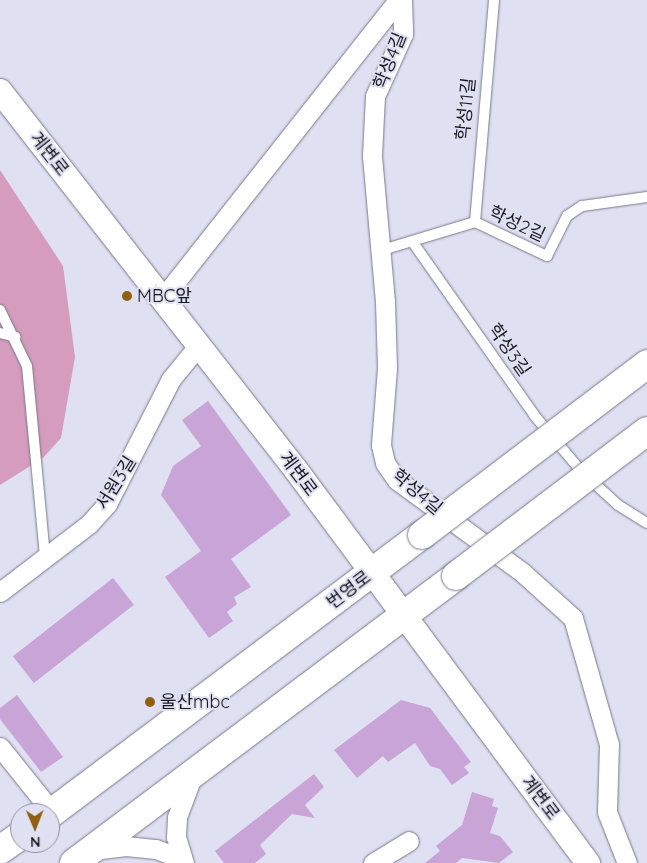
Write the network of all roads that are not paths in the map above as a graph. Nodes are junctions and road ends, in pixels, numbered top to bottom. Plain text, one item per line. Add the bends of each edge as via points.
1 (400, 0) edge
2 (494, 0) edge
3 (0, 91) edge
4 (647, 197) edge
5 (475, 222) junction
6 (414, 244) junction
7 (379, 251) junction
8 (162, 299) junction
9 (0, 310) edge
10 (0, 332) edge
11 (16, 338) junction
12 (198, 346) junction
13 (647, 364) edge
14 (647, 430) edge
15 (647, 522) edge
16 (44, 558) junction
17 (372, 573) junction
18 (8, 577) edge
19 (0, 592) edge
20 (404, 616) junction
21 (0, 747) edge
22 (193, 774) junction
23 (43, 803) edge
24 (60, 806) edge
25 (409, 841) dead end
26 (83, 856) edge
27 (182, 861) edge
28 (373, 863) edge
29 (588, 863) edge
30 (627, 863) edge

1 - 7 street, 학성4길 via 402,34 375,96 372,156
1 - 8 street
2 - 5 lane, 학성11길
3 - 8 street, 계변로
4 - 5 lane, 학성2길 via 582,206 567,216 547,256
5 - 6 lane, 학성2길
6 - 7 lane, 학성2길
6 - 15 lane, 학성3길 via 534,415 582,472 618,505
7 - 30 street, 학성4길 via 388,368 381,445 385,463 398,480 523,573 573,618 609,744 607,812
8 - 12 street, 계변로
9 - 11 lane
10 - 11 lane
11 - 16 lane via 27,366 34,406
12 - 16 street, 서원3길 via 171,379 106,504
12 - 17 street, 계변로
13 - 17 main road, 번영로, bridge
14 - 20 main road, bridge
16 - 18 street, 서원3길
17 - 20 street, 계변로
17 - 24 main road, 번영로
18 - 19 street, 서원3길
20 - 22 main road
20 - 29 street, 계변로
21 - 23 street
22 - 26 main road
22 - 27 street via 177,817
25 - 28 street
26 - 27 street via 126,846 156,849

